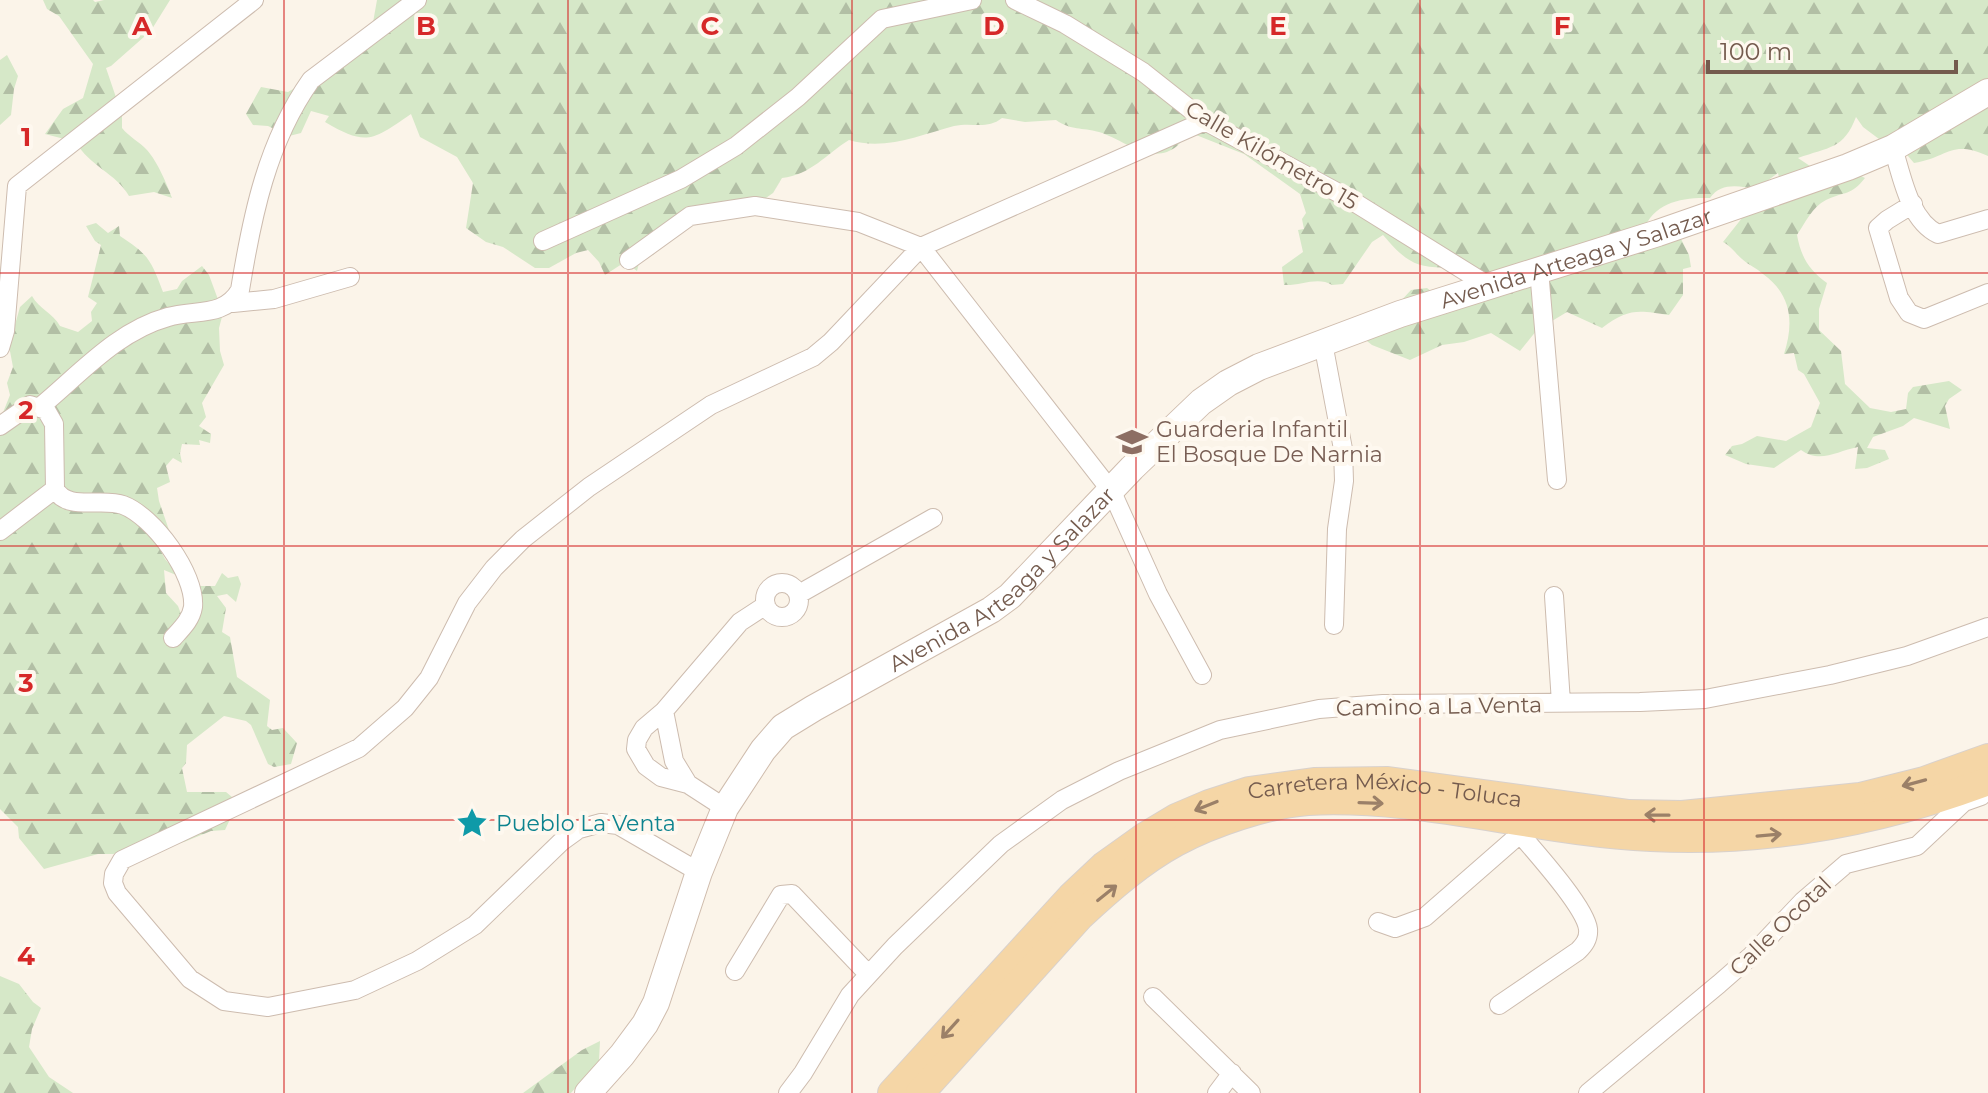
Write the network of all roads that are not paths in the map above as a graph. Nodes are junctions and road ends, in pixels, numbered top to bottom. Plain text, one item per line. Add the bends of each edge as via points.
1 (254, 0) edge
2 (417, 0) edge
3 (972, 0) edge
4 (1015, 0) edge
5 (1988, 92) edge
6 (1205, 121) junction
7 (1893, 148) junction
8 (1913, 204) junction
9 (1988, 219) edge
10 (543, 241) dead end
11 (921, 247) junction
12 (629, 260) dead end
13 (1539, 270) junction
14 (350, 277) dead end
15 (1489, 286) junction
16 (1988, 293) edge
17 (233, 303) junction
18 (1323, 343) junction
19 (0, 348) edge
20 (40, 407) junction
21 (0, 426) edge
22 (1557, 480) dead end
23 (55, 489) junction
24 (1112, 492) junction
25 (933, 518) dead end
26 (0, 531) edge
27 (1554, 596) dead end
28 (1334, 625) dead end
29 (1988, 627) edge
30 (173, 638) dead end
31 (1202, 675) dead end
32 (1561, 703) junction
33 (664, 711) junction
34 (1988, 758) edge
35 (1988, 781) edge
36 (688, 784) junction
37 (1988, 793) edge
38 (725, 808) junction
39 (1515, 828) junction
40 (699, 872) junction
41 (1378, 922) dead end
42 (735, 971) dead end
43 (868, 974) junction
44 (1153, 997) dead end
45 (1499, 1005) dead end
46 (1232, 1073) junction
47 (588, 1093) edge
48 (788, 1093) edge
49 (892, 1093) edge
50 (920, 1093) edge
51 (1217, 1093) edge
52 (1251, 1093) edge
53 (1588, 1093) edge

1 - 19 street via 17,186
2 - 17 street via 311,80 299,97 257,194 240,290
3 - 10 street via 882,19 736,146 681,179
4 - 6 street, Calle Kilómetro 15 via 1143,72
5 - 7 street, Avenida Arteaga y Salazar
6 - 11 street
6 - 15 street, Calle Kilómetro 15 via 1346,197
7 - 8 street
7 - 13 street, Avenida Arteaga y Salazar
8 - 9 street via 1922,223 1938,234
8 - 16 street via 1878,228 1899,298 1909,313 1924,319
11 - 12 street via 858,222 755,206 690,216
11 - 24 street
11 - 40 street via 813,357 711,405 589,487 523,539 467,603 429,678 374,737 122,860 113,883 190,979 224,1001 268,1007 355,990 417,961 475,925 579,829 618,825
13 - 15 street, Avenida Arteaga y Salazar
13 - 22 street
14 - 17 street via 274,299
15 - 18 street, Avenida Arteaga y Salazar
17 - 20 street via 128,332
18 - 24 street, Avenida Arteaga y Salazar via 1259,367 1201,402
18 - 28 street via 1343,449
20 - 21 street via 30,405
20 - 23 street via 54,424
23 - 26 street
23 - 30 street via 69,501 119,504 139,512 165,542 193,597 191,615
24 - 31 street
24 - 38 street, Avenida Arteaga y Salazar via 991,610 783,727
25 - 33 street via 799,594 800,603 788,616 779,617 766,605 740,622
27 - 32 street
29 - 32 street, Camino a La Venta via 1907,656 1705,699
32 - 43 street, Camino a La Venta via 1319,709 1220,730 1062,800 1001,844
33 - 36 street via 674,761
33 - 36 street via 644,728 636,749 661,777
34 -> 49 main road, Carretera México - Toluca via 1860,797 1682,815 1629,814 1388,781 1314,782 1249,791 1176,818 1104,866
39 -> 35 main road, Carretera México - Toluca via 1646,837 1770,836 1873,818
36 - 38 street
37 - 53 street, Calle Ocotal via 1964,802 1917,846 1846,864 1751,956
38 - 40 street, Avenida Arteaga y Salazar
39 - 41 street via 1425,917 1395,928
39 - 45 street via 1582,912 1588,937 1578,951
50 -> 39 main road, Carretera México - Toluca via 1080,916 1177,841 1245,815 1310,801 1397,804
40 - 47 street, Avenida Arteaga y Salazar via 656,1003 622,1055
42 - 43 street via 781,895 792,894
43 - 48 street, Camino a La Venta
44 - 46 street
46 - 51 street
46 - 52 street

